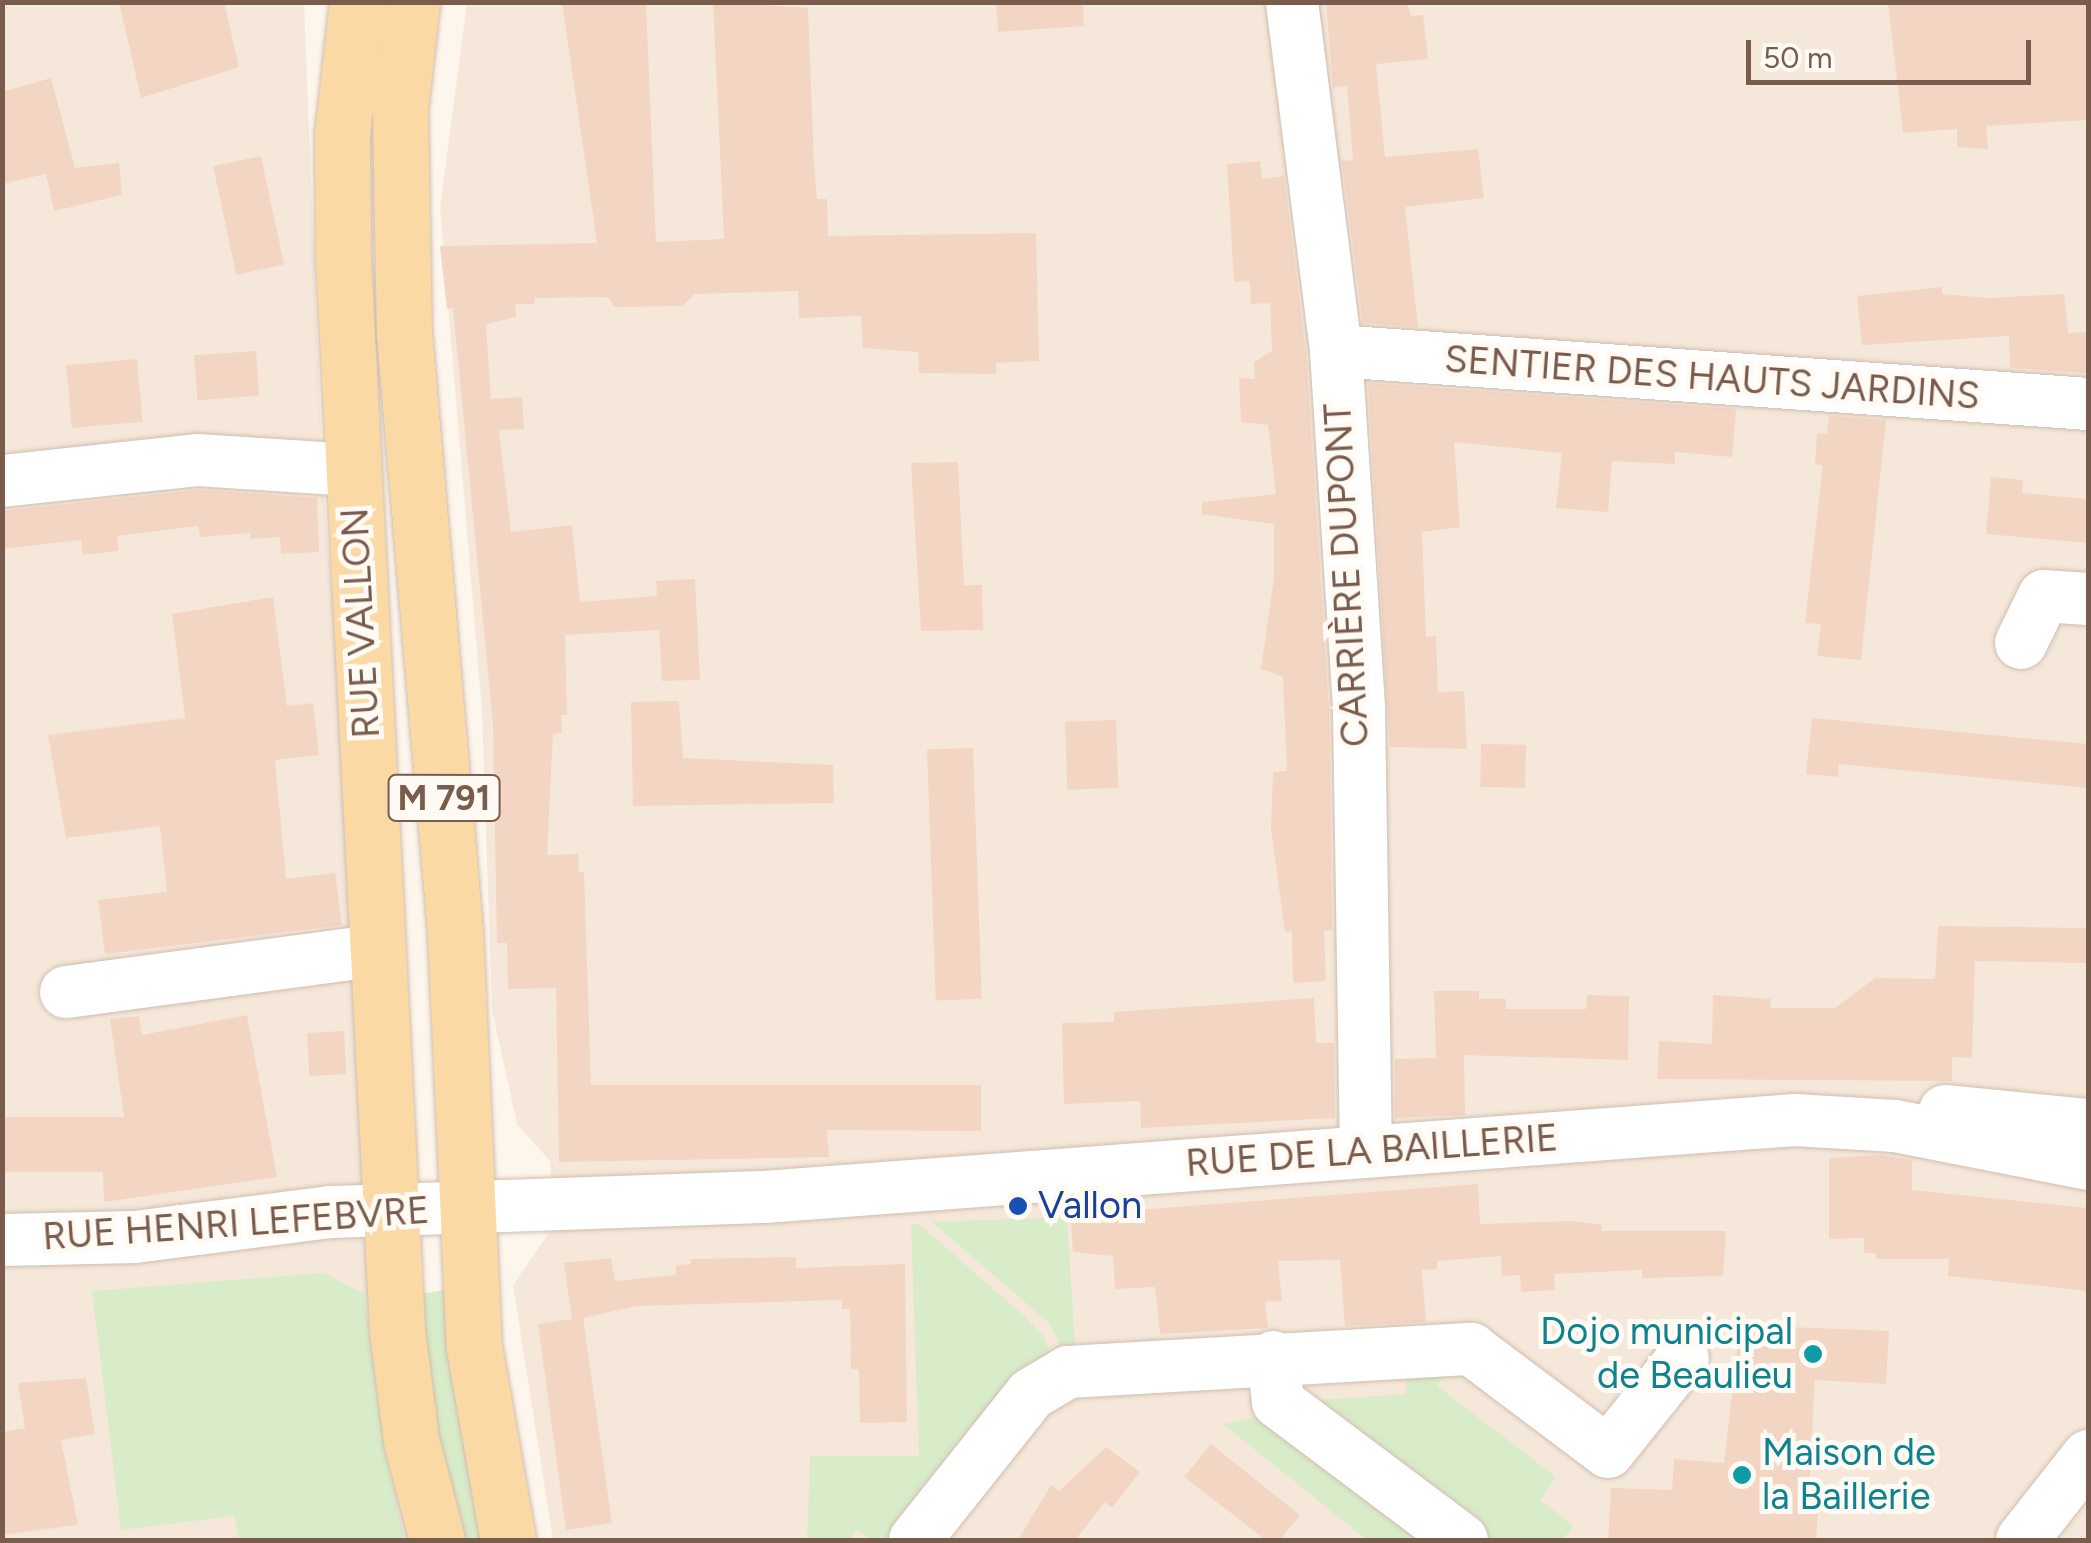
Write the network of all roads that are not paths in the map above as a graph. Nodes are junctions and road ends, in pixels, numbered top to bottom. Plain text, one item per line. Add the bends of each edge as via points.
1 (358, 2) edge
2 (412, 2) edge
3 (1292, 2) edge
4 (1336, 351) junction
5 (2088, 404) edge
6 (354, 470) junction
7 (2, 481) edge
8 (2088, 599) edge
9 (2021, 643) dead end
10 (379, 950) junction
11 (66, 992) dead end
12 (1795, 1120) junction
13 (2088, 1125) edge
14 (1366, 1151) junction
15 (2088, 1164) edge
16 (470, 1208) junction
17 (392, 1210) junction
18 (2, 1240) edge
19 (1273, 1357) junction
20 (1683, 1358) dead end
21 (2088, 1456) edge
22 (437, 1540) edge
23 (508, 1540) edge
24 (915, 1540) edge
25 (1462, 1540) edge
26 (2022, 1540) edge

1 - 6 main road, RUE VALLON / M 791 via 342,167
2 - 16 main road, RUE VALLON / M 791 via 400,108 401,290 455,932
3 - 4 street, CARRIÈRE DUPONT
4 - 5 street, SENTIER DES HAUTS JARDINS
4 - 14 street, CARRIÈRE DUPONT via 1358,710
6 - 7 street via 196,460
6 - 10 main road, RUE VALLON / M 791
8 - 9 street via 2044,596
10 - 11 street
10 - 17 main road, RUE VALLON / M 791
12 - 13 street, RUE DE LA BAILLERIE via 1876,1108
12 - 14 street, RUE DE LA BAILLERIE
12 - 15 street, RUE DE LA BAILLERIE via 1895,1126
14 - 16 street, RUE DE LA BAILLERIE via 764,1197
16 - 17 street, RUE HENRI LEFEBVRE
16 - 23 main road, RUE VALLON / M 791 via 477,1373
17 - 18 street, RUE HENRI LEFEBVRE via 135,1237
17 - 22 main road, RUE VALLON / M 791 via 404,1402
19 - 20 street via 1472,1348 1608,1452
19 - 24 street via 1057,1376 1017,1410
19 - 25 street via 1278,1402
21 - 26 street

